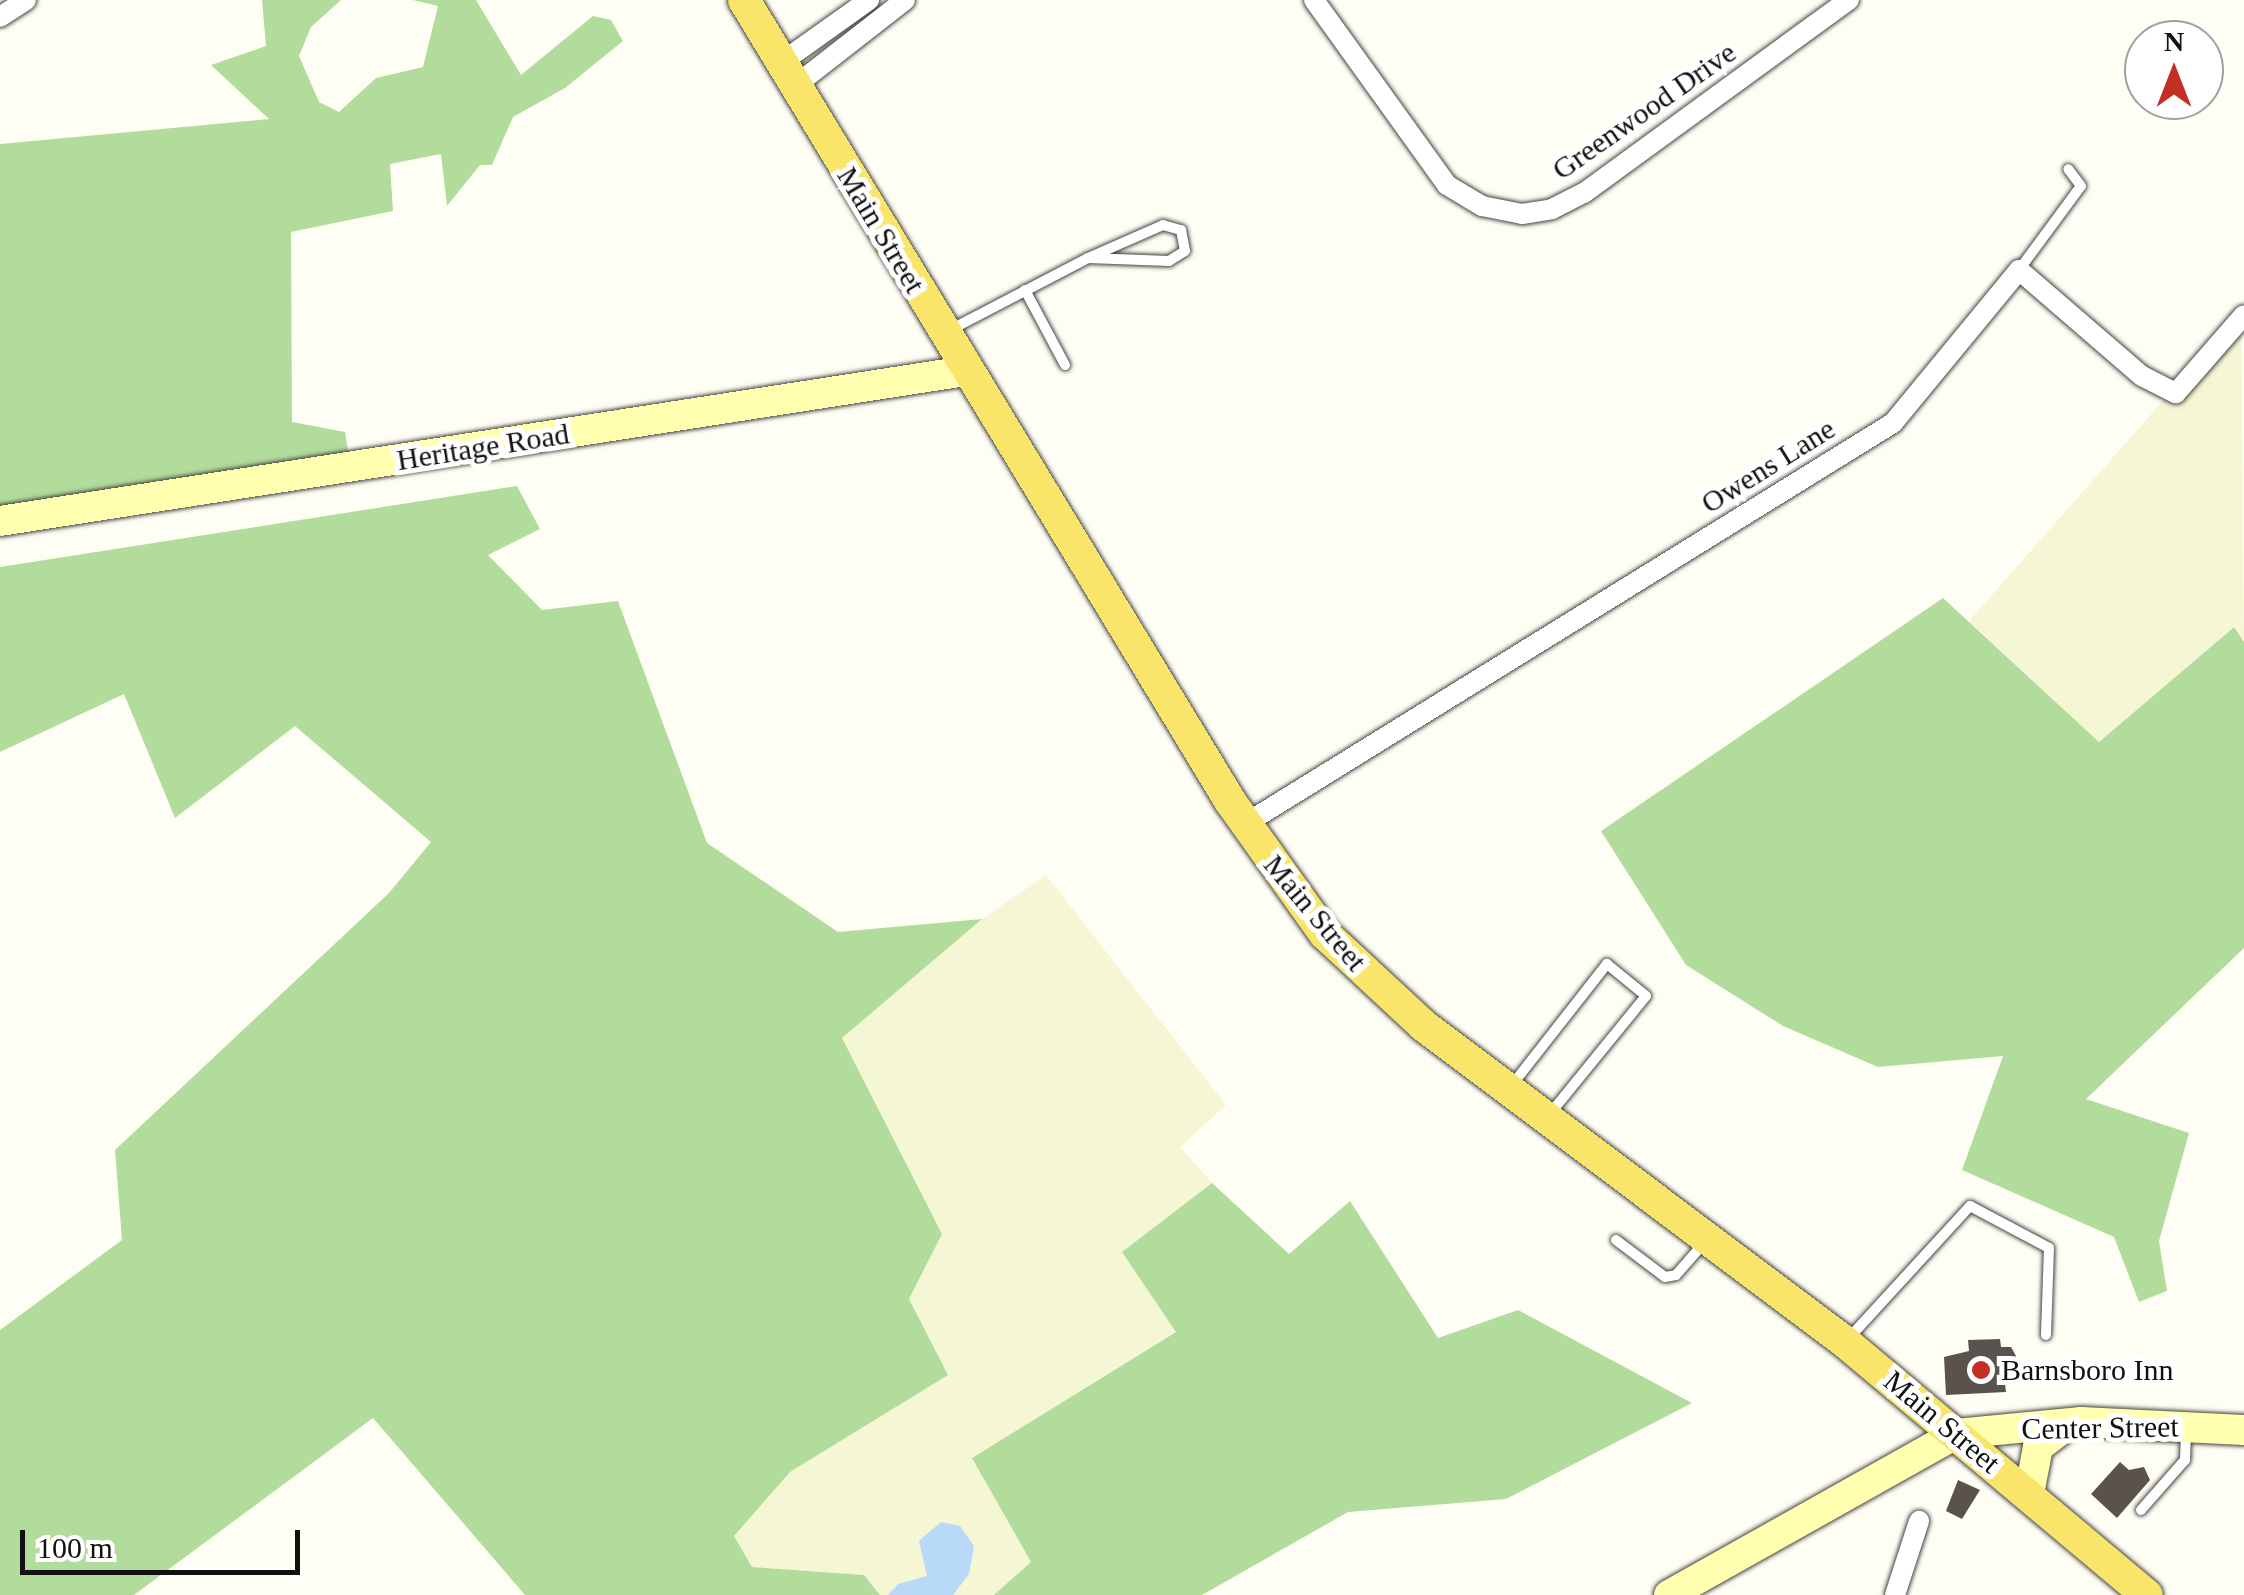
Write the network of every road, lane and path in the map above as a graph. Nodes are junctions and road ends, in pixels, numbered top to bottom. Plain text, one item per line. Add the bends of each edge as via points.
1 (26, 0) edge
2 (744, 0) edge
3 (868, 0) edge
4 (905, 0) edge
5 (1314, 0) edge
6 (1844, 2) edge
7 (0, 17) edge
8 (789, 74) junction
9 (2068, 169) dead end
10 (1088, 258) junction
11 (2018, 270) junction
12 (1026, 290) junction
13 (2244, 315) edge
14 (943, 334) junction
15 (1065, 365) dead end
16 (966, 371) junction
17 (0, 522) edge
18 (1246, 824) junction
19 (1508, 1090) junction
20 (1546, 1118) junction
21 (1708, 1239) junction
22 (1616, 1240) dead end
23 (2046, 1335) dead end
24 (1845, 1342) junction
25 (2068, 1423) junction
26 (2185, 1426) junction
27 (2244, 1430) edge
28 (1956, 1434) junction
29 (2029, 1494) junction
30 (2141, 1510) dead end
31 (1919, 1521) dead end
32 (1668, 1595) edge
33 (1895, 1595) edge
34 (2147, 1595) edge

1 - 7 street
2 - 8 main road, Main Street
3 - 8 street
4 - 8 street
5 - 6 street, Greenwood Drive via 1447,185 1482,206 1522,214 1584,193
8 - 14 main road, Main Street
9 - 11 lane via 2081,186
10 - 10 lane via 1162,226 1181,230 1184,251 1169,261
10 - 12 lane
11 - 13 street via 2142,376 2176,393
11 - 18 street, Owens Lane via 1893,423
12 - 14 lane
12 - 15 lane
14 - 16 main road, Main Street
16 - 17 street, Heritage Road
16 - 18 main road, Main Street
18 - 19 main road, Main Street via 1351,962
19 - 20 main road, Main Street
19 - 20 lane via 1606,964 1646,996
20 - 21 main road, Main Street
21 - 22 lane via 1676,1275 1666,1277
21 - 24 main road, Main Street
23 - 24 lane via 2049,1248 1970,1206
24 - 28 main road, Main Street
25 - 26 street, Center Street
25 - 28 street, Center Street
25 - 29 street via 2038,1447
26 - 27 street, Center Street
26 - 30 lane via 2185,1460
28 - 29 main road, Main Street
28 - 32 street
29 - 34 main road, Main Street
31 - 33 street

